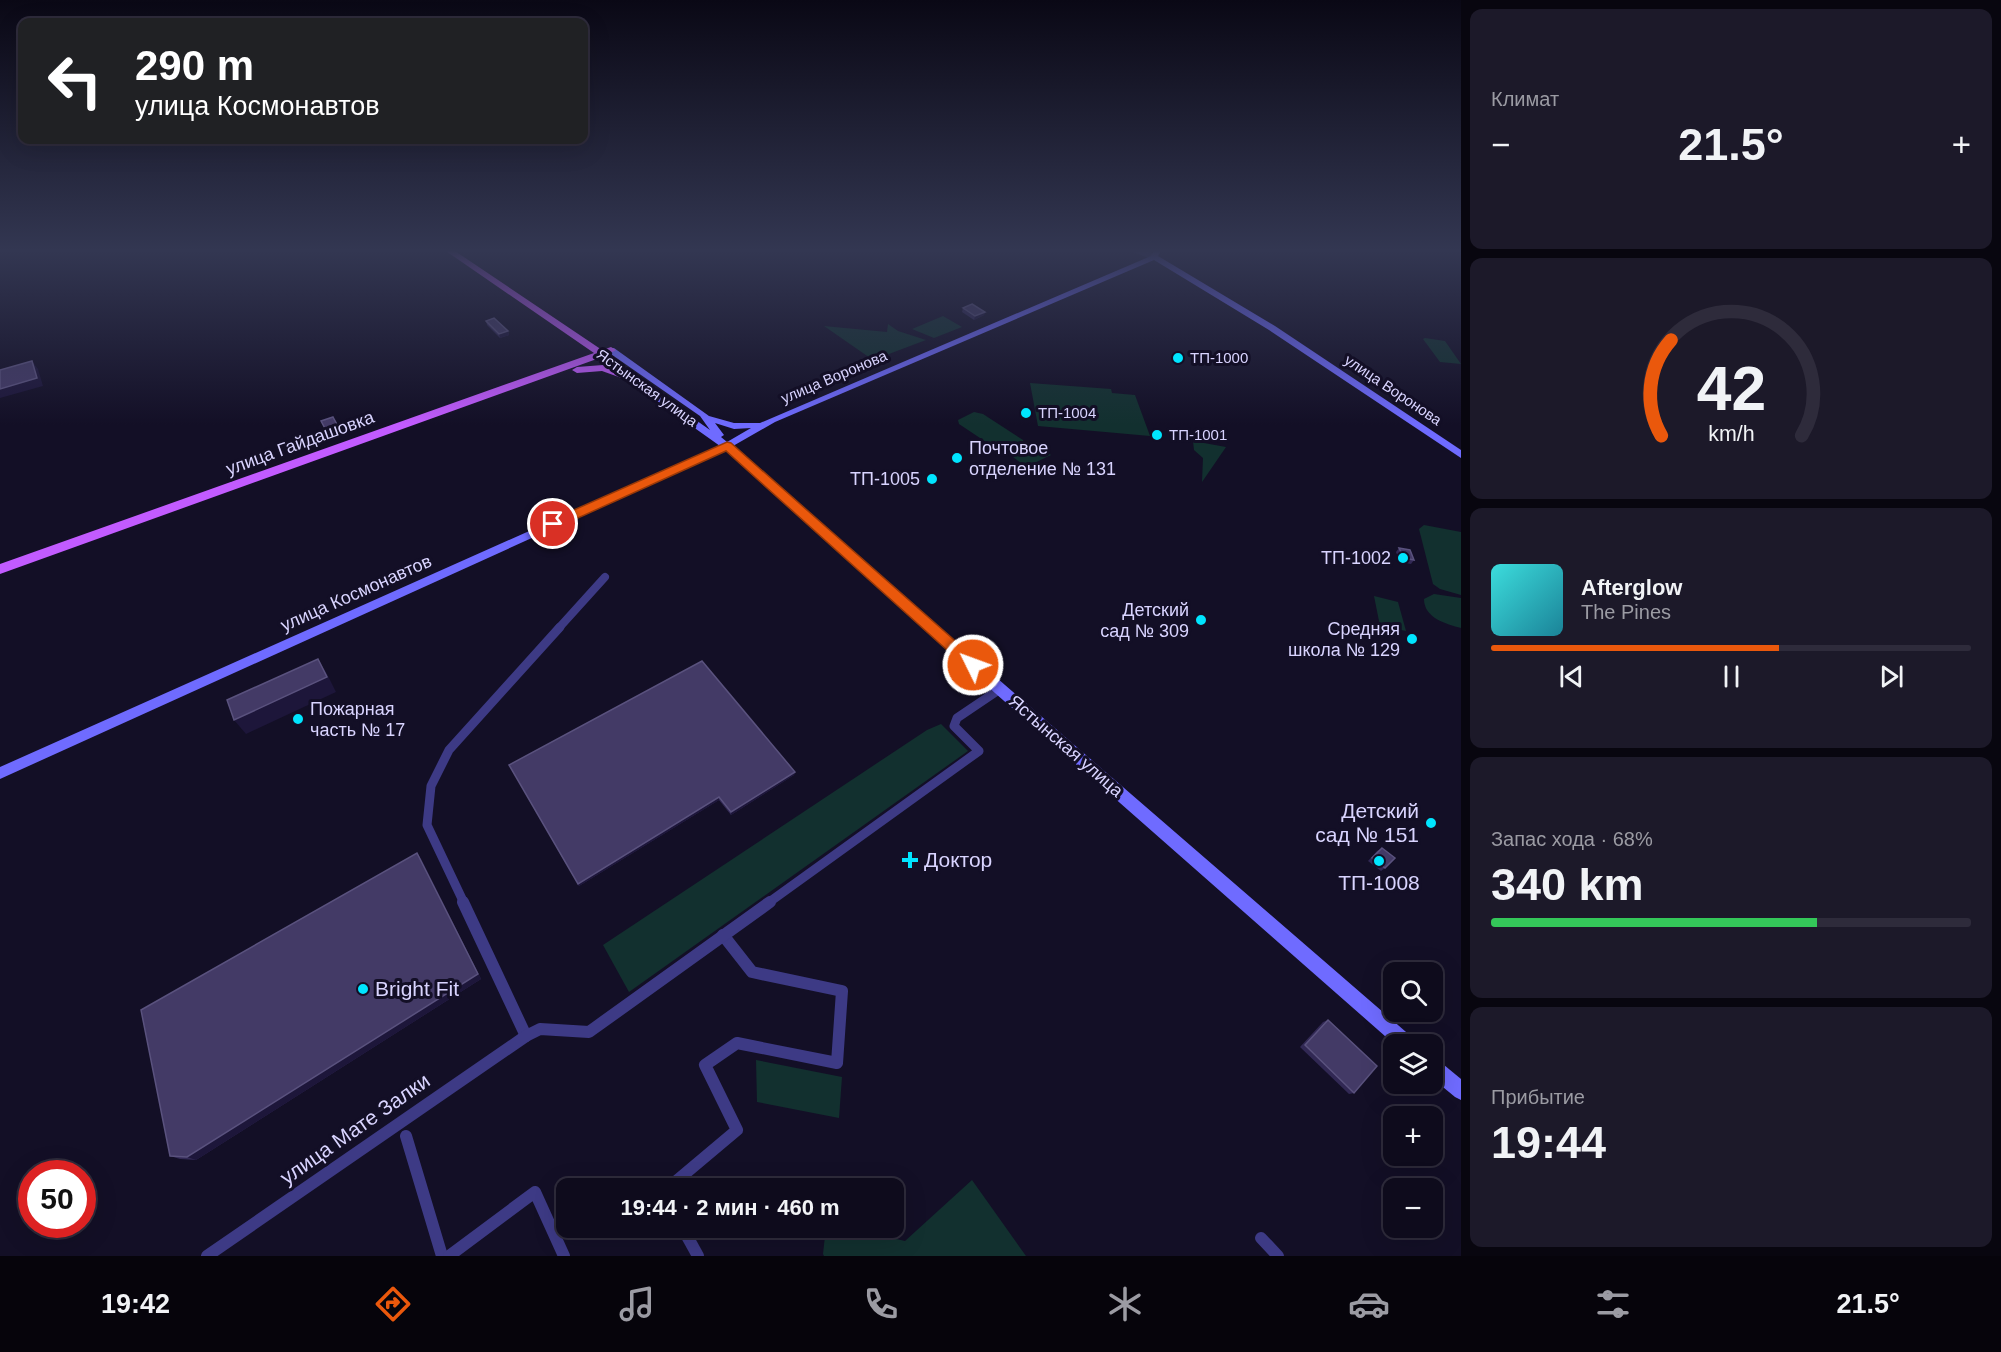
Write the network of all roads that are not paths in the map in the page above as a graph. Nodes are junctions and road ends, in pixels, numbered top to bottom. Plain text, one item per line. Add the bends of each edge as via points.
1 (533, 308) edge
2 (543, 308) edge
3 (1030, 308) edge
4 (1240, 308) edge
5 (557, 324) junction
6 (607, 352) junction
7 (543, 376) junction
8 (630, 378) junction
9 (707, 418) junction
10 (772, 420) junction
11 (727, 446) junction
12 (1461, 455) edge
13 (0, 569) edge
14 (605, 578) dead end
15 (1000, 689) junction
16 (0, 773) edge
17 (723, 935) junction
18 (1396, 1034) edge
19 (526, 1036) junction
20 (1443, 1075) edge
21 (1461, 1091) edge
22 (406, 1136) dead end
23 (680, 1178) edge
24 (688, 1238) edge
25 (1261, 1238) dead end
26 (207, 1256) edge
27 (442, 1256) edge
28 (449, 1256) edge
29 (564, 1256) edge
30 (698, 1256) edge
31 (1278, 1256) edge

1 - 5 main road, Ястынская улица
2 - 6 main road, Ястынская улица
3 - 10 main road, улица Воронова
4 - 12 main road, улица Воронова
5 - 6 main road, Ястынская улица
5 - 7 main road via 578,345 577,352
6 - 7 main road, улица Гайдашовка
6 - 8 main road, Ястынская улица
6 - 9 main road, Ястынская улица
7 - 8 main road via 595,367
7 - 13 main road, улица Гайдашовка
8 - 11 main road, Ястынская улица
9 - 10 main road via 741,426
9 - 11 main road, Ястынская улица
10 - 11 main road, улица Воронова
11 - 15 main road, Ястынская улица
11 - 16 main road, улица Космонавтов
14 - 19 street via 449,750 432,777 426,803 427,825
15 - 17 street via 957,718 954,726 979,751
15 - 18 main road, Ястынская улица
17 - 19 street via 589,1032 540,1029
17 - 23 street via 752,972 842,991 837,1063 737,1043 705,1065 737,1130
19 - 26 street, улица Мате Залки
20 - 21 main road
22 - 27 street
24 - 30 street
25 - 31 street
28 - 29 street via 535,1191

